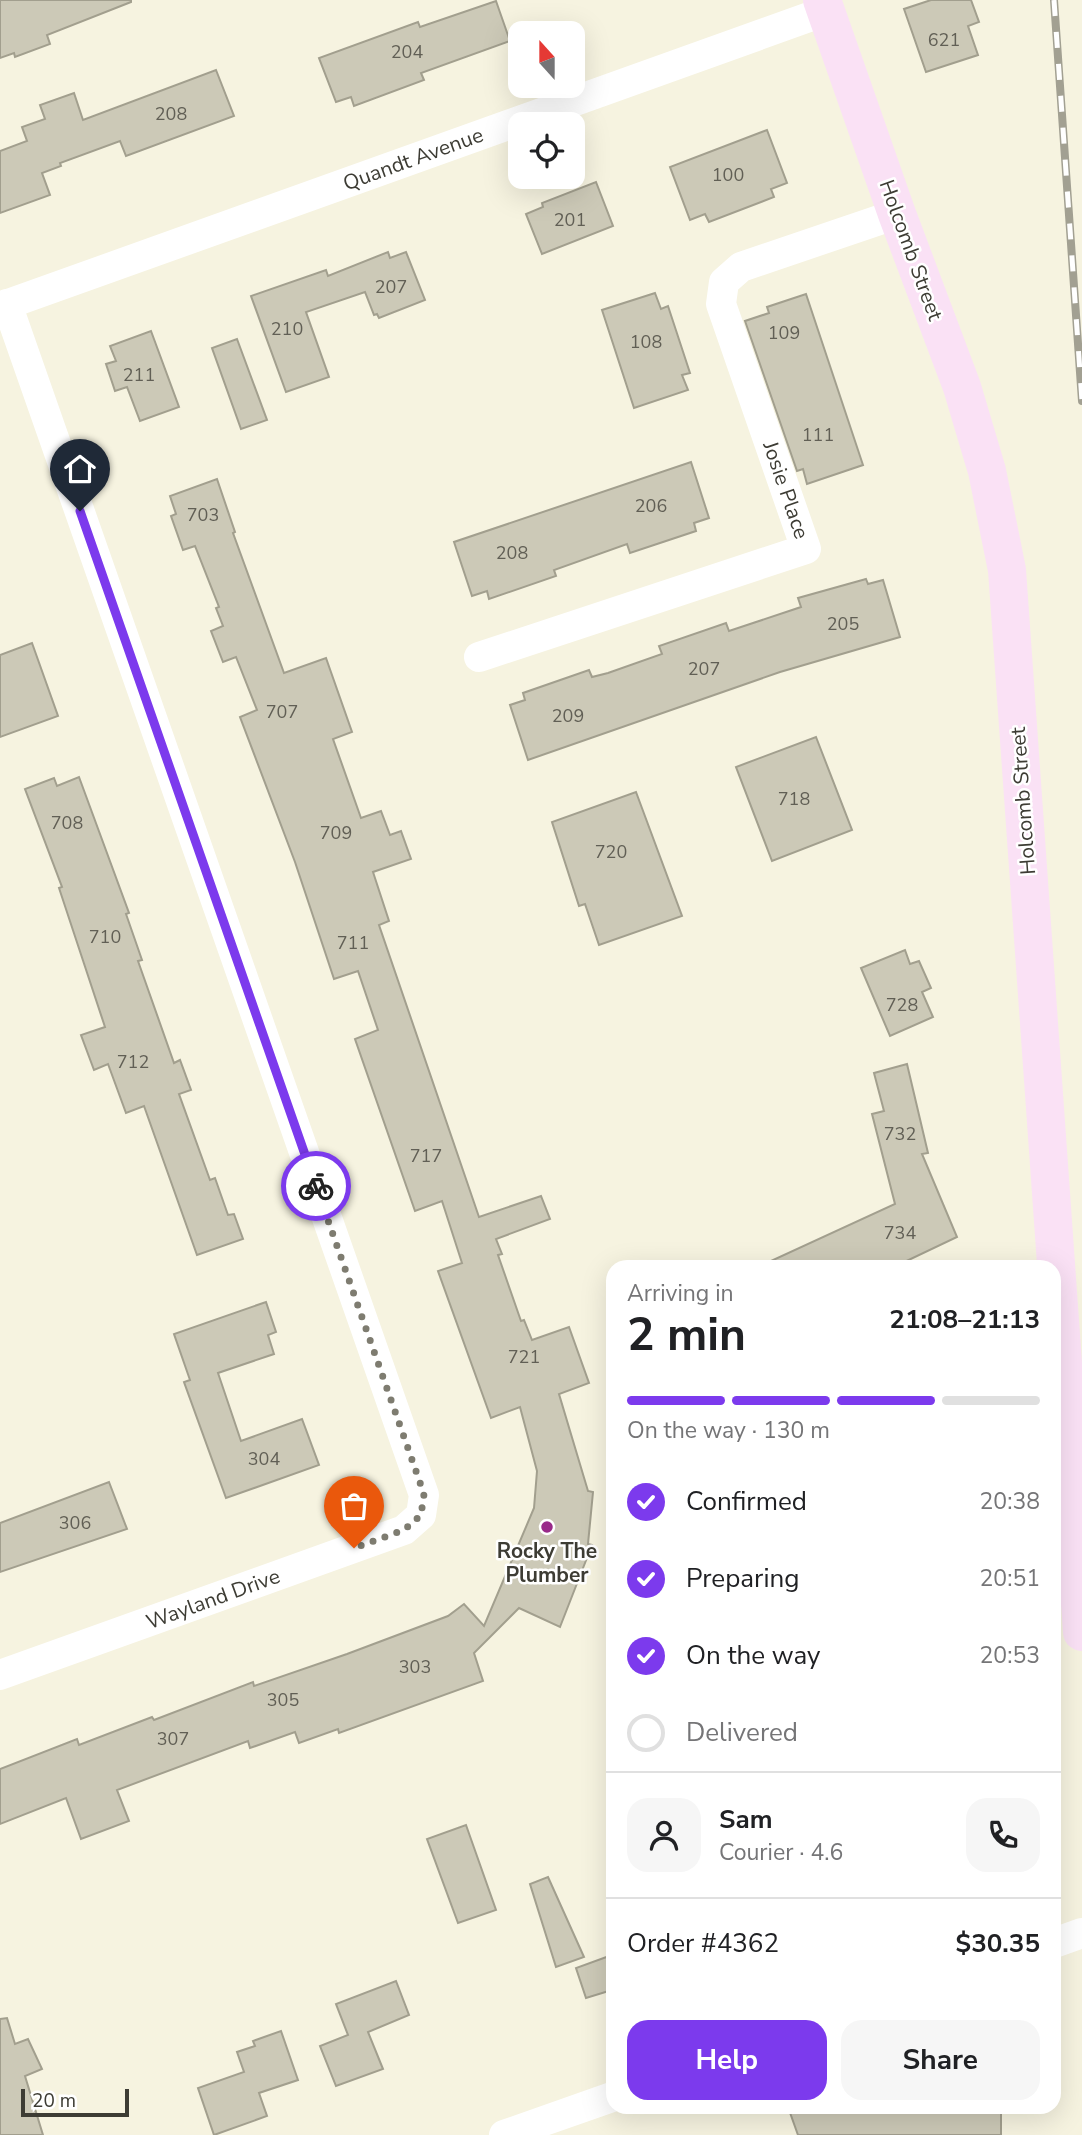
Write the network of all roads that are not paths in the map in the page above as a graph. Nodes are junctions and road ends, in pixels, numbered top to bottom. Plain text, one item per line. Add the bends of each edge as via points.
1 (824, 6) edge
2 (897, 214) junction
3 (4, 306) edge
4 (479, 657) dead end
5 (1056, 1260) edge
6 (1061, 1335) edge
7 (1082, 1632) edge
8 (0, 1675) edge
9 (1082, 1933) edge
10 (1061, 1940) edge
11 (606, 2099) edge
12 (504, 2135) edge

1 - 2 street, Holcomb Street
1 - 3 street, Quandt Avenue
2 - 4 street, Josie Place via 741,267 724,282 720,304 806,549
2 - 5 street, Holcomb Street via 987,471 1007,570
3 - 8 street, Wayland Drive via 424,1494 421,1515 404,1530
6 - 7 street, Holcomb Street
9 - 10 street
11 - 12 street

